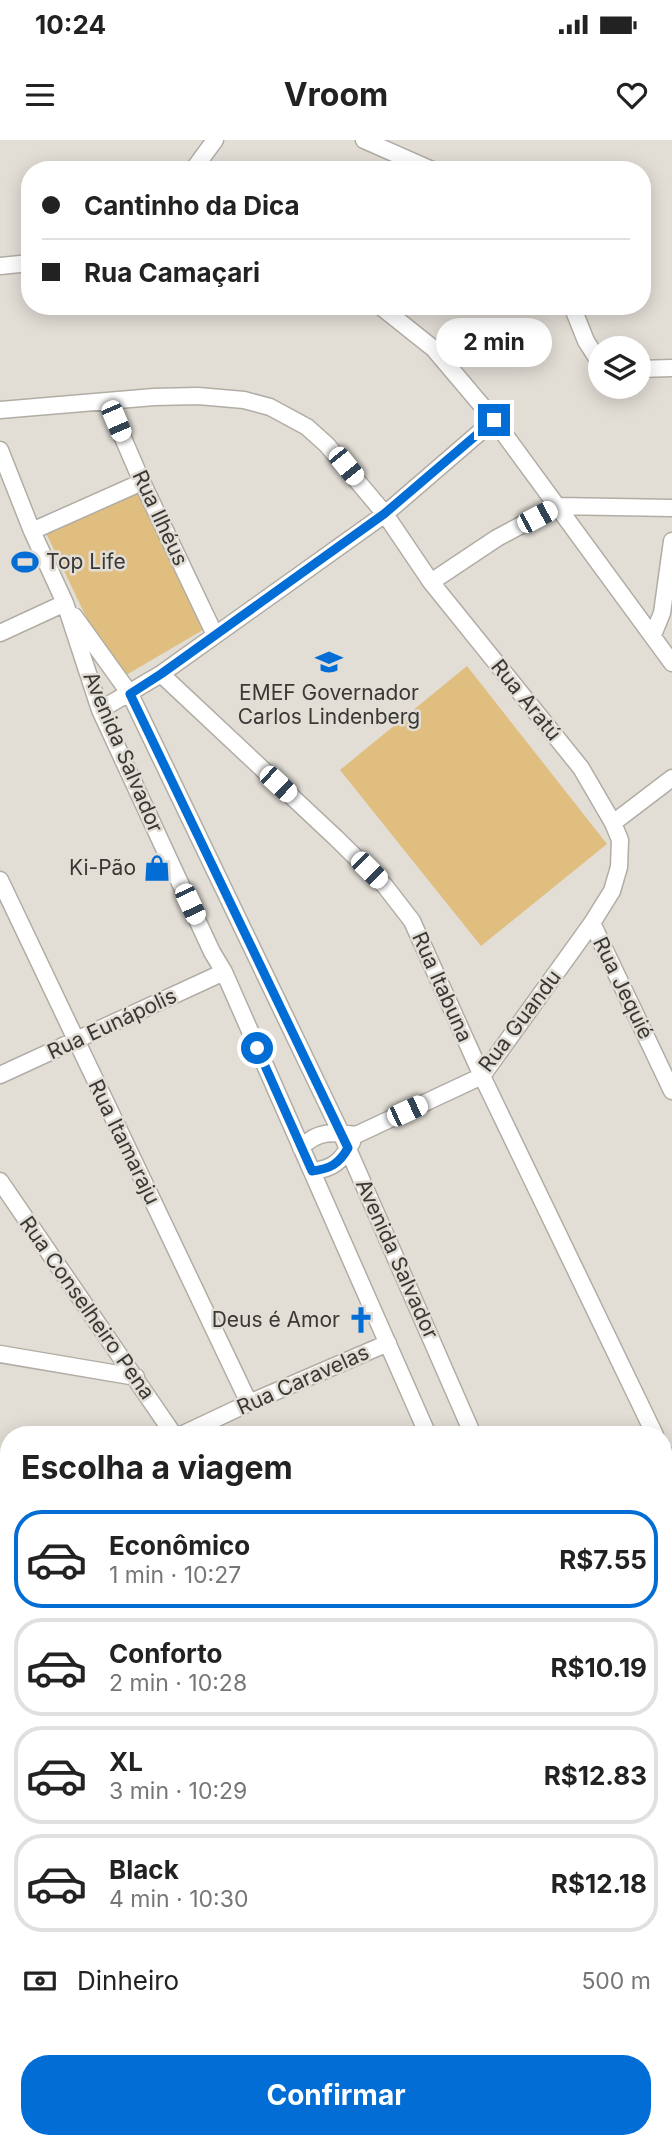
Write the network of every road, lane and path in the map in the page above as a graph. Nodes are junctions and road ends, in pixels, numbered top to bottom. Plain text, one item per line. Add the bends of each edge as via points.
1 (215, 140) edge
2 (364, 140) edge
3 (200, 161) edge
4 (412, 161) edge
5 (21, 263) edge
6 (0, 266) edge
7 (391, 315) edge
8 (576, 315) edge
9 (588, 344) edge
10 (672, 368) edge
11 (651, 369) edge
12 (107, 401) junction
13 (0, 410) edge
14 (494, 420) junction
15 (0, 450) edge
16 (142, 482) junction
17 (557, 506) junction
18 (672, 508) edge
19 (384, 514) junction
20 (32, 531) junction
21 (672, 541) edge
22 (431, 582) junction
23 (65, 603) junction
24 (0, 633) edge
25 (215, 635) junction
26 (653, 635) junction
27 (672, 663) edge
28 (161, 674) junction
29 (130, 694) junction
30 (100, 710) junction
31 (672, 778) edge
32 (613, 823) junction
33 (0, 880) edge
34 (592, 923) junction
35 (224, 972) junction
36 (76, 1042) junction
37 (0, 1075) edge
38 (482, 1076) junction
39 (672, 1091) edge
40 (349, 1139) junction
41 (301, 1148) junction
42 (312, 1171) junction
43 (0, 1181) edge
44 (388, 1343) junction
45 (0, 1354) edge
46 (136, 1377) junction
47 (249, 1403) junction
48 (168, 1426) edge
49 (200, 1426) edge
50 (424, 1426) edge
51 (470, 1426) edge
52 (651, 1426) edge

1 - 3 street
2 - 4 street
5 - 6 street
7 - 14 street via 434,349
8 - 9 street
10 - 11 street
12 - 13 street, Rua Aratú
12 - 16 street, Rua Ilhéus
12 - 19 street, Rua Aratú via 198,396 270,407 307,426
14 - 17 street
14 - 19 street
15 - 20 street, Avenida Salvador
16 - 20 street
16 - 25 street, Rua Ilhéus
17 - 18 street
17 - 22 street via 497,538
17 - 26 street
19 - 22 street, Rua Aratú
19 - 25 street
20 - 23 street, Avenida Salvador
21 - 26 street via 662,613
22 - 32 street, Rua Aratú via 581,768
23 - 24 street
23 - 29 street, Avenida Salvador
23 - 30 street, Avenida Salvador
25 - 28 street
26 - 27 street
28 - 29 street
28 - 38 street, Rua Itabuna via 400,903 425,946
29 - 30 street
29 - 40 street, Avenida Salvador
30 - 35 street, Avenida Salvador
31 - 32 street
32 - 34 street, Rua Aratú via 620,841 619,867 612,891
33 - 36 street, Rua Itamaraju
34 - 38 street, Rua Guandu
34 - 39 street, Rua Jequié
35 - 36 street, Rua Eunápolis
35 - 41 street, Avenida Salvador
36 - 37 street, Rua Eunápolis
36 - 47 street, Rua Itamaraju
38 - 40 street, Rua Guandu
38 - 52 street, Rua Itabuna
40 - 41 street, Rua Guandu via 321,1134
40 - 42 street, Rua Guandu via 337,1164
40 - 51 street, Avenida Salvador
41 - 42 street, Avenida Salvador
42 - 44 street, Avenida Salvador
43 - 46 street, Rua Conselheiro Pena
44 - 47 street, Rua Caravelas
44 - 50 street, Avenida Salvador
45 - 46 street
46 - 48 street, Rua Conselheiro Pena
47 - 49 street, Rua Caravelas

